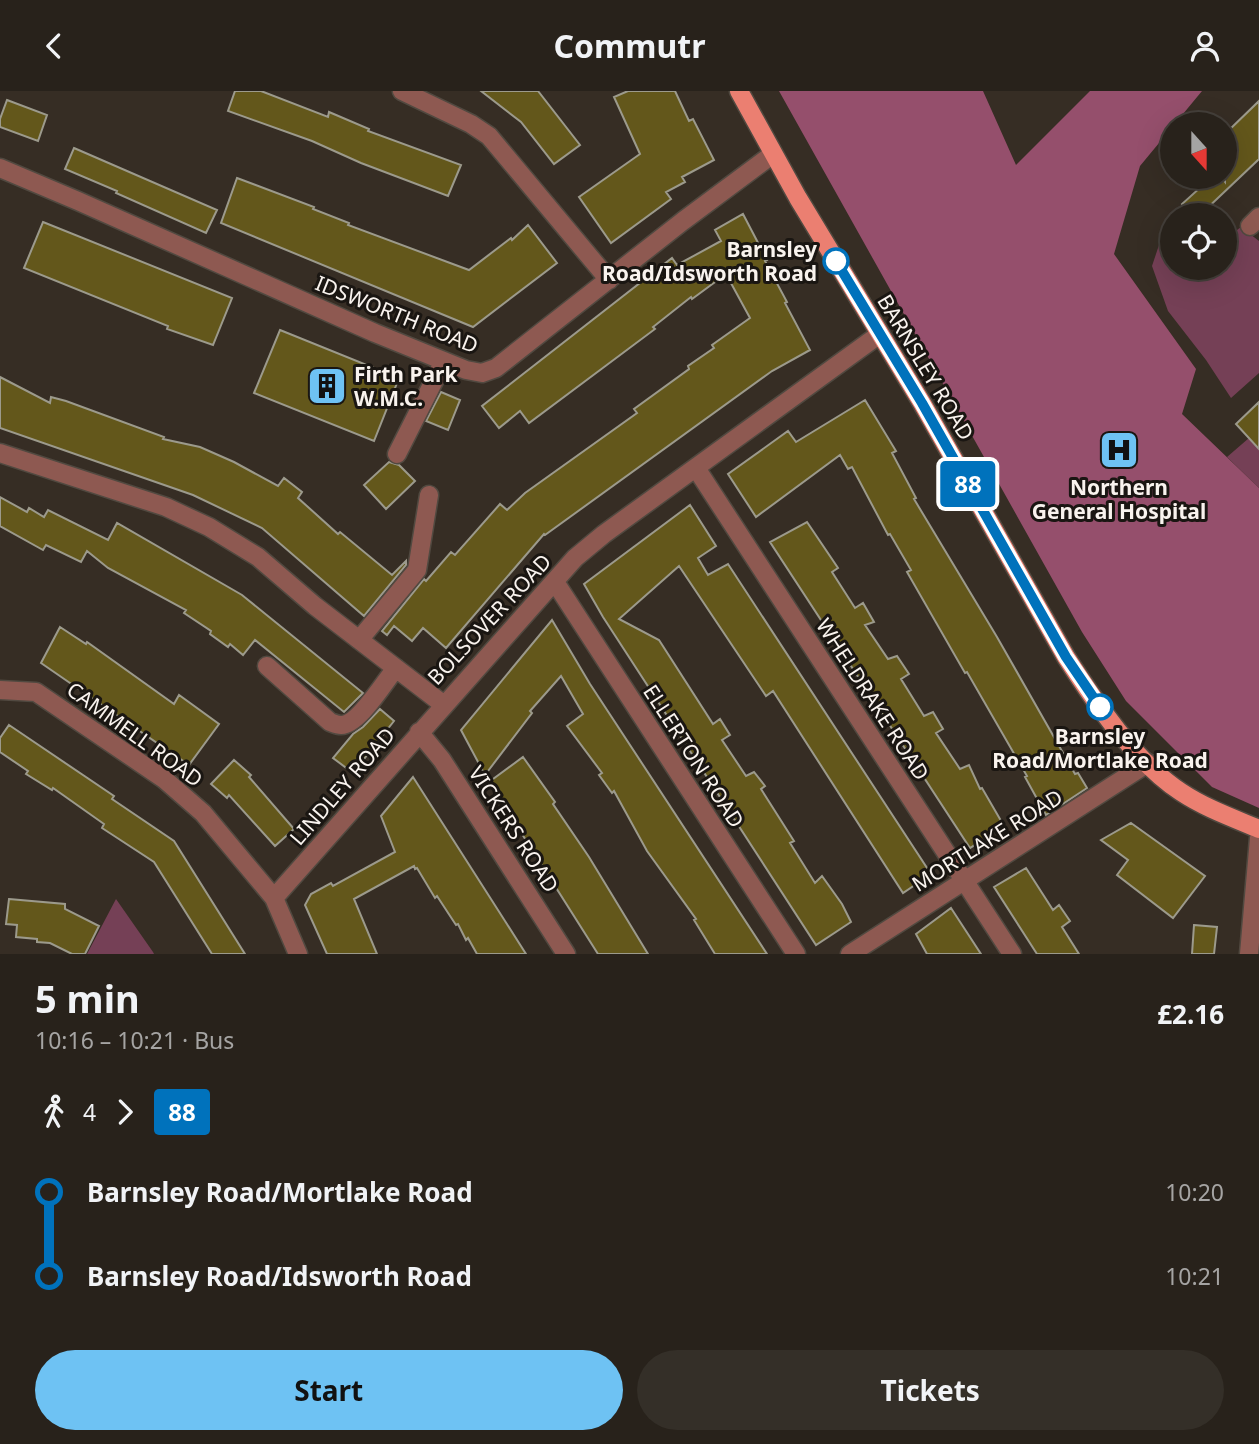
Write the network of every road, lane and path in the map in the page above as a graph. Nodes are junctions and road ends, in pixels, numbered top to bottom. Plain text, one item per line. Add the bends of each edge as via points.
1 (402, 91) edge
2 (739, 91) edge
3 (773, 154) junction
4 (0, 168) edge
5 (609, 280) junction
6 (880, 334) junction
7 (444, 361) junction
8 (0, 453) edge
9 (397, 454) dead end
10 (696, 468) junction
11 (429, 495) dead end
12 (555, 582) junction
13 (359, 640) junction
14 (267, 666) dead end
15 (396, 668) junction
16 (0, 690) edge
17 (444, 705) junction
18 (419, 732) junction
19 (1148, 763) junction
20 (1259, 829) edge
21 (1259, 838) edge
22 (965, 881) junction
23 (274, 898) junction
24 (298, 954) edge
25 (566, 954) edge
26 (796, 954) edge
27 (850, 954) edge
28 (1012, 954) edge
29 (1249, 954) edge

1 - 5 street via 489,136
2 - 3 main road, BARNSLEY ROAD
3 - 5 street, IDSWORTH ROAD
3 - 6 main road, BARNSLEY ROAD
4 - 7 street, IDSWORTH ROAD
5 - 7 street, IDSWORTH ROAD via 496,368 482,373
6 - 10 street, BOLSOVER ROAD
6 - 19 main road, BARNSLEY ROAD via 1066,657 1111,722
7 - 9 street
8 - 13 street, BOLSOVER ROAD via 166,507 209,527 258,557
10 - 12 street, BOLSOVER ROAD via 604,534
10 - 22 street, WHELDRAKE ROAD
11 - 13 street via 417,570
12 - 17 street, BOLSOVER ROAD
12 - 26 street, ELLERTON ROAD
13 - 15 street, BOLSOVER ROAD
14 - 15 street via 330,722 342,726 362,713
15 - 17 street, BOLSOVER ROAD
16 - 23 street, CAMMELL ROAD via 36,692 164,779 203,813
17 - 18 street, LINDLEY ROAD
18 - 23 street, LINDLEY ROAD
18 - 25 street, VICKERS ROAD via 442,760
19 - 20 main road, BARNSLEY ROAD via 1180,792
19 - 22 street, MORTLAKE ROAD
21 - 29 street
22 - 27 street, MORTLAKE ROAD
22 - 28 street, WHELDRAKE ROAD
23 - 24 street, CAMMELL ROAD

